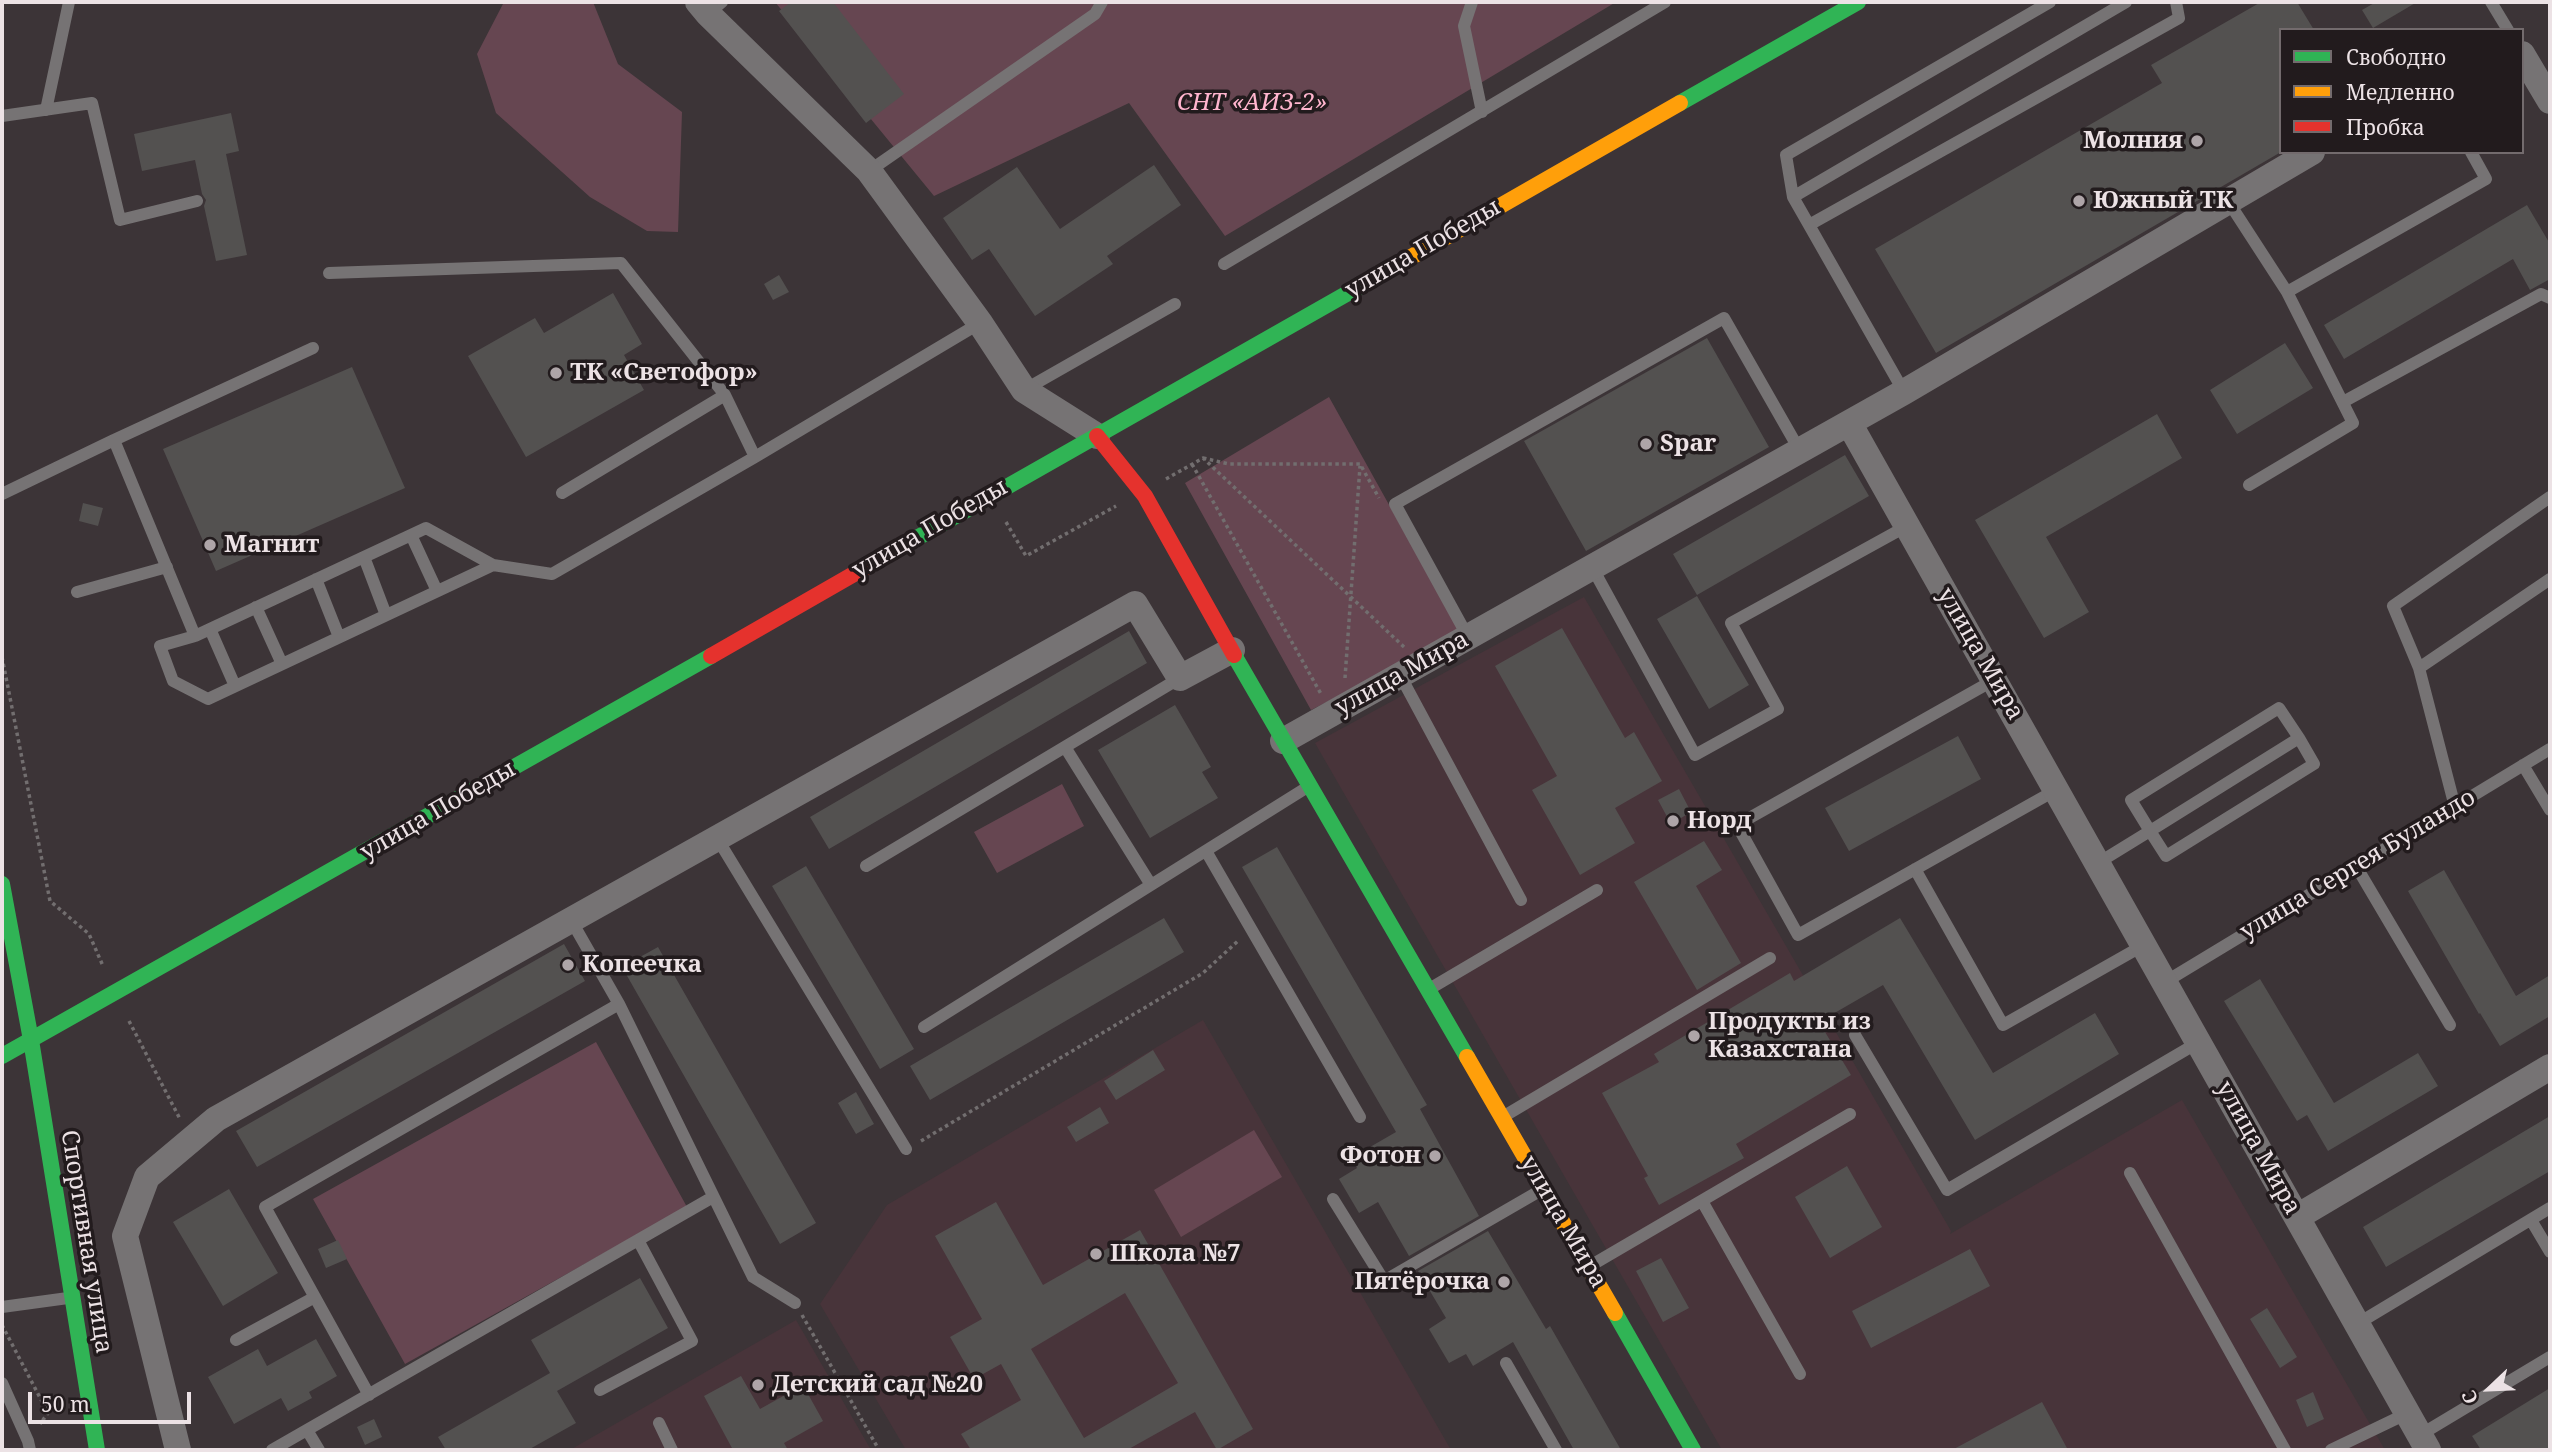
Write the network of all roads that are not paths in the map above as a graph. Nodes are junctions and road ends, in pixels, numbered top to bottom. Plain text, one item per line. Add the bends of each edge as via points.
1 (69, 2) edge
2 (1102, 2) edge
3 (1472, 2) edge
4 (1665, 2) edge
5 (1858, 2) edge
6 (2050, 2) edge
7 (2126, 2) edge
8 (2176, 2) edge
9 (2491, 2) edge
10 (709, 6) edge
11 (2507, 28) edge
12 (2524, 57) edge
13 (2550, 102) edge
14 (46, 110) junction
15 (1482, 112) junction
16 (2, 116) edge
17 (2309, 154) edge
18 (2472, 154) edge
19 (869, 172) junction
20 (1793, 197) junction
21 (197, 201) dead end
22 (2228, 201) junction
23 (1809, 225) junction
24 (1224, 264) dead end
25 (329, 273) dead end
26 (2287, 292) junction
27 (2550, 298) edge
28 (1175, 304) dead end
29 (980, 323) junction
30 (313, 348) dead end
31 (1024, 390) junction
32 (1904, 392) junction
33 (725, 395) junction
34 (2343, 402) junction
35 (1849, 424) junction
36 (1097, 436) junction
37 (114, 440) junction
38 (1800, 450) junction
39 (755, 457) junction
40 (2249, 485) dead end
41 (562, 493) dead end
42 (2, 494) edge
43 (2550, 497) edge
44 (1907, 526) junction
45 (411, 535) junction
46 (364, 557) junction
47 (493, 565) junction
48 (167, 567) junction
49 (1592, 567) junction
50 (316, 579) junction
51 (2550, 579) edge
52 (437, 591) junction
53 (77, 592) dead end
54 (256, 607) junction
55 (386, 615) junction
56 (210, 629) junction
57 (195, 636) junction
58 (339, 637) junction
59 (1468, 637) junction
60 (1231, 650) junction
61 (282, 664) junction
62 (2419, 668) junction
63 (1400, 675) junction
64 (1180, 678) junction
65 (1994, 680) junction
66 (235, 686) junction
67 (2299, 738) junction
68 (1283, 741) junction
69 (1065, 747) junction
70 (2550, 749) edge
71 (2523, 765) junction
72 (1309, 786) junction
73 (2056, 790) junction
74 (2455, 807) junction
75 (2550, 810) edge
76 (2150, 831) junction
77 (716, 838) junction
78 (1206, 851) junction
79 (2098, 863) junction
80 (866, 866) dead end
81 (2356, 866) junction
82 (1915, 869) junction
83 (2, 884) edge
84 (1151, 885) junction
85 (1597, 890) dead end
86 (1521, 900) dead end
87 (571, 920) junction
88 (2144, 945) junction
89 (1770, 958) dead end
90 (2165, 982) junction
91 (1428, 990) junction
92 (619, 1004) junction
93 (2450, 1025) dead end
94 (924, 1027) dead end
95 (1855, 1035) dead end
96 (31, 1040) junction
97 (2199, 1042) junction
98 (2, 1056) edge
99 (2550, 1067) edge
100 (1850, 1114) dead end
101 (1360, 1117) dead end
102 (1503, 1117) junction
103 (906, 1149) road end
104 (2130, 1173) dead end
105 (1544, 1189) junction
106 (713, 1197) junction
107 (1333, 1199) dead end
108 (1702, 1201) junction
109 (2550, 1208) edge
110 (2297, 1217) junction
111 (2531, 1220) junction
112 (638, 1240) junction
113 (2550, 1252) edge
114 (1589, 1267) junction
115 (315, 1297) junction
116 (72, 1298) junction
117 (795, 1303) road end
118 (2, 1307) edge
119 (2357, 1324) junction
120 (236, 1340) dead end
121 (2550, 1357) edge
122 (1506, 1363) dead end
123 (1800, 1374) dead end
124 (2, 1383) edge
125 (600, 1390) dead end
126 (369, 1395) junction
127 (659, 1423) dead end
128 (307, 1430) junction
129 (2419, 1433) edge
130 (29, 1446) edge
131 (97, 1450) edge
132 (178, 1450) edge
133 (272, 1450) edge
134 (319, 1450) edge
135 (672, 1450) edge
136 (1556, 1450) edge
137 (1693, 1450) edge
138 (2285, 1450) edge
139 (2331, 1450) edge

1 - 14 lane
2 - 19 lane via 1095,13
3 - 15 lane via 1464,26
4 - 15 lane
5 - 36 main road, улица Победы
6 - 20 lane via 1786,155
7 - 20 lane
8 - 23 lane via 2179,18
9 - 11 lane
10 - 19 street
12 - 13 street
14 - 16 lane
14 - 21 lane via 92,103 120,220
15 - 24 lane
17 - 22 street
18 - 26 lane via 2486,179
19 - 29 street
20 - 23 lane
22 - 26 lane
22 - 32 street
23 - 32 lane
25 - 33 lane via 621,263
26 - 34 lane
27 - 34 lane via 2541,294
28 - 31 lane
29 - 31 street
29 - 39 lane
30 - 37 lane
31 - 36 street
32 - 35 street
33 - 39 lane
33 - 41 lane
34 - 40 lane via 2353,423
35 - 38 street, улица Мира
35 - 44 street, улица Мира
36 - 60 main road, улица Мира via 1145,496
36 - 96 main road, улица Победы
37 - 42 lane
37 - 48 lane
38 - 49 street, улица Мира
38 - 59 lane via 1724,318 1395,504
39 - 47 lane via 552,574
43 - 62 lane via 2393,606
44 - 49 lane via 1731,623 1778,709 1695,755
44 - 65 street, улица Мира
45 - 46 lane
45 - 47 lane via 426,528
45 - 52 lane
46 - 50 lane
46 - 55 lane
47 - 52 lane
48 - 53 lane
48 - 57 lane
49 - 59 street, улица Мира
50 - 54 lane
50 - 58 lane
51 - 62 lane
52 - 55 lane
54 - 56 lane
54 - 61 lane
55 - 58 lane
56 - 57 lane
56 - 66 lane
57 - 66 lane via 160,646 173,681 208,699
58 - 61 lane
59 - 63 street, улица Мира
60 - 64 street
60 - 68 main road, улица Мира
61 - 66 lane
62 - 74 lane
63 - 68 street, улица Мира
63 - 86 lane
64 - 69 lane
64 - 77 street via 1135,604
65 - 73 street, улица Мира
65 - 82 lane via 1737,825 1798,935
67 - 76 lane
67 - 76 lane via 2314,764 2166,856
67 - 76 lane via 2279,708 2131,800
68 - 72 main road, улица Мира
69 - 80 lane
69 - 84 lane
70 - 71 lane, улица Сергея Буландо
71 - 74 lane, улица Сергея Буландо
71 - 75 lane
72 - 78 lane
72 - 91 main road, улица Мира
73 - 79 street, улица Мира
73 - 82 lane
74 - 81 lane, улица Сергея Буландо
76 - 79 lane
77 - 87 street
77 - 103 lane
78 - 84 lane
78 - 101 lane
79 - 88 street, улица Мира
81 - 90 lane, улица Сергея Буландо
81 - 93 lane
82 - 88 lane via 2003,1025
83 - 96 main road, Спортивная улица
84 - 94 lane
85 - 91 lane
87 - 92 lane
87 - 132 street via 216,1119 147,1177 125,1236
88 - 90 street, улица Мира
89 - 102 lane
90 - 97 street, улица Мира
91 - 102 main road, улица Мира
92 - 106 lane
92 - 115 lane via 265,1207
95 - 97 lane via 1947,1190
96 - 98 main road, улица Победы
96 - 116 main road, Спортивная улица
97 - 110 street, улица Мира
99 - 110 street
100 - 108 lane
102 - 105 main road, улица Мира
104 - 138 lane
105 - 107 lane via 1384,1281
105 - 114 main road, улица Мира
106 - 112 lane
106 - 117 lane via 753,1277
108 - 114 lane
108 - 123 lane
109 - 111 lane
110 - 119 street, улица Мира
111 - 113 lane
111 - 119 lane
112 - 125 lane via 692,1341
112 - 126 lane
114 - 137 main road, улица Мира
115 - 120 lane
115 - 126 lane
116 - 118 lane
116 - 131 main road, Спортивная улица
119 - 129 street, улица Мира
121 - 129 lane
122 - 136 lane
124 - 130 lane
126 - 128 lane
127 - 135 lane
128 - 133 lane
128 - 134 lane
129 - 139 lane

